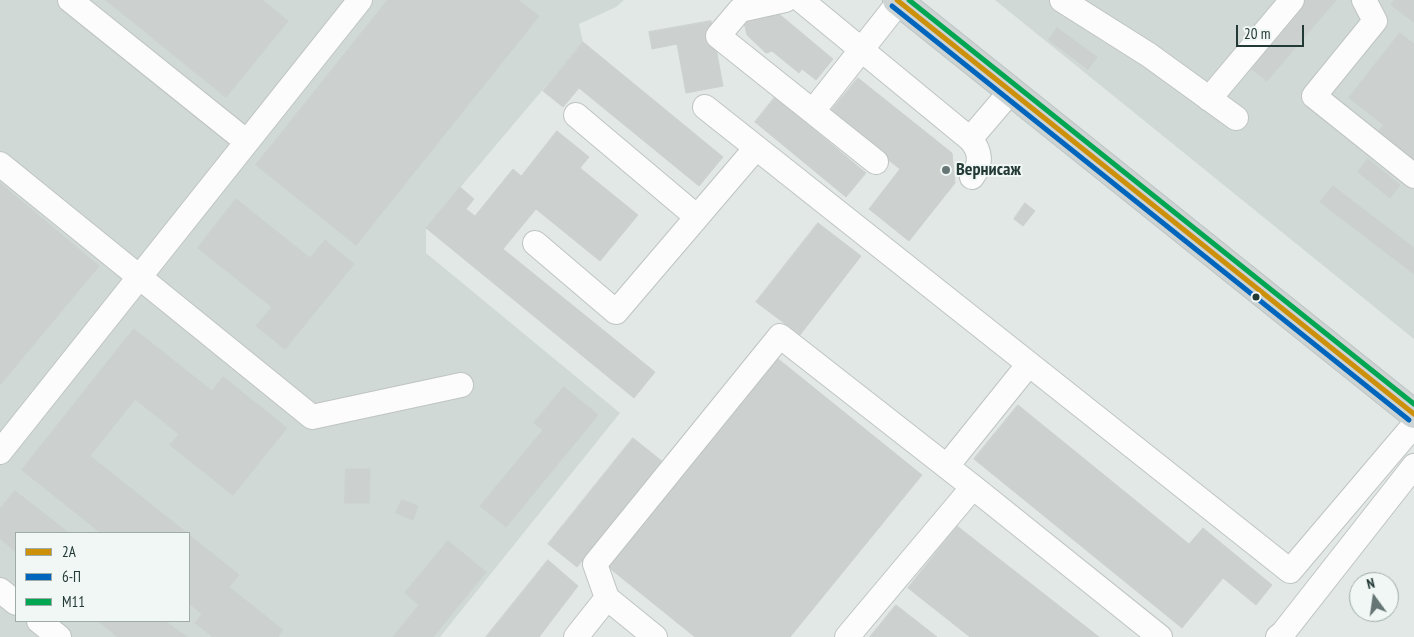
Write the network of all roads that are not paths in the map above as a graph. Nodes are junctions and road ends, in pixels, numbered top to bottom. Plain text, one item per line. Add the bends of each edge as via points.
1 (70, 0) edge
2 (360, 0) edge
3 (785, 0) edge
4 (801, 0) edge
5 (1062, 0) edge
6 (1292, 0) edge
7 (1364, 0) edge
8 (898, 1) edge
9 (862, 50) junction
10 (1011, 91) junction
11 (1209, 99) junction
12 (705, 107) dead end
13 (813, 111) junction
14 (576, 115) dead end
15 (1236, 118) dead end
16 (970, 139) junction
17 (247, 142) junction
18 (756, 148) junction
19 (876, 162) dead end
20 (0, 164) edge
21 (972, 176) dead end
22 (1414, 176) edge
23 (697, 217) junction
24 (535, 243) dead end
25 (140, 278) junction
26 (1029, 364) junction
27 (461, 385) dead end
28 (1414, 414) edge
29 (1414, 425) edge
30 (0, 452) edge
31 (947, 466) junction
32 (1414, 466) edge
33 (973, 487) junction
34 (0, 590) edge
35 (607, 598) junction
36 (15, 602) edge
37 (39, 622) edge
38 (59, 637) edge
39 (576, 637) edge
40 (656, 637) edge
41 (848, 637) edge
42 (1160, 637) edge
43 (1278, 637) edge

1 - 17 lane
2 - 17 lane
3 - 13 lane via 740,10 718,36
4 - 9 lane
5 - 11 lane
6 - 11 lane
7 - 22 lane via 1375,21 1314,96
8 - 9 lane
8 - 10 main road
9 - 13 lane
9 - 16 lane
10 - 16 lane
10 - 28 main road
11 - 15 lane
12 - 18 lane
13 - 19 lane
14 - 23 lane
16 - 21 lane via 980,158
17 - 25 lane
18 - 23 lane
18 - 26 lane
20 - 25 lane
23 - 24 lane via 616,312
25 - 27 lane via 312,417
25 - 30 lane
26 - 29 lane via 1290,571
26 - 31 lane
31 - 33 lane
31 - 35 lane via 780,336 595,564
32 - 43 lane
33 - 41 lane
33 - 42 lane
34 - 36 lane
35 - 39 lane
35 - 40 lane
37 - 38 lane

